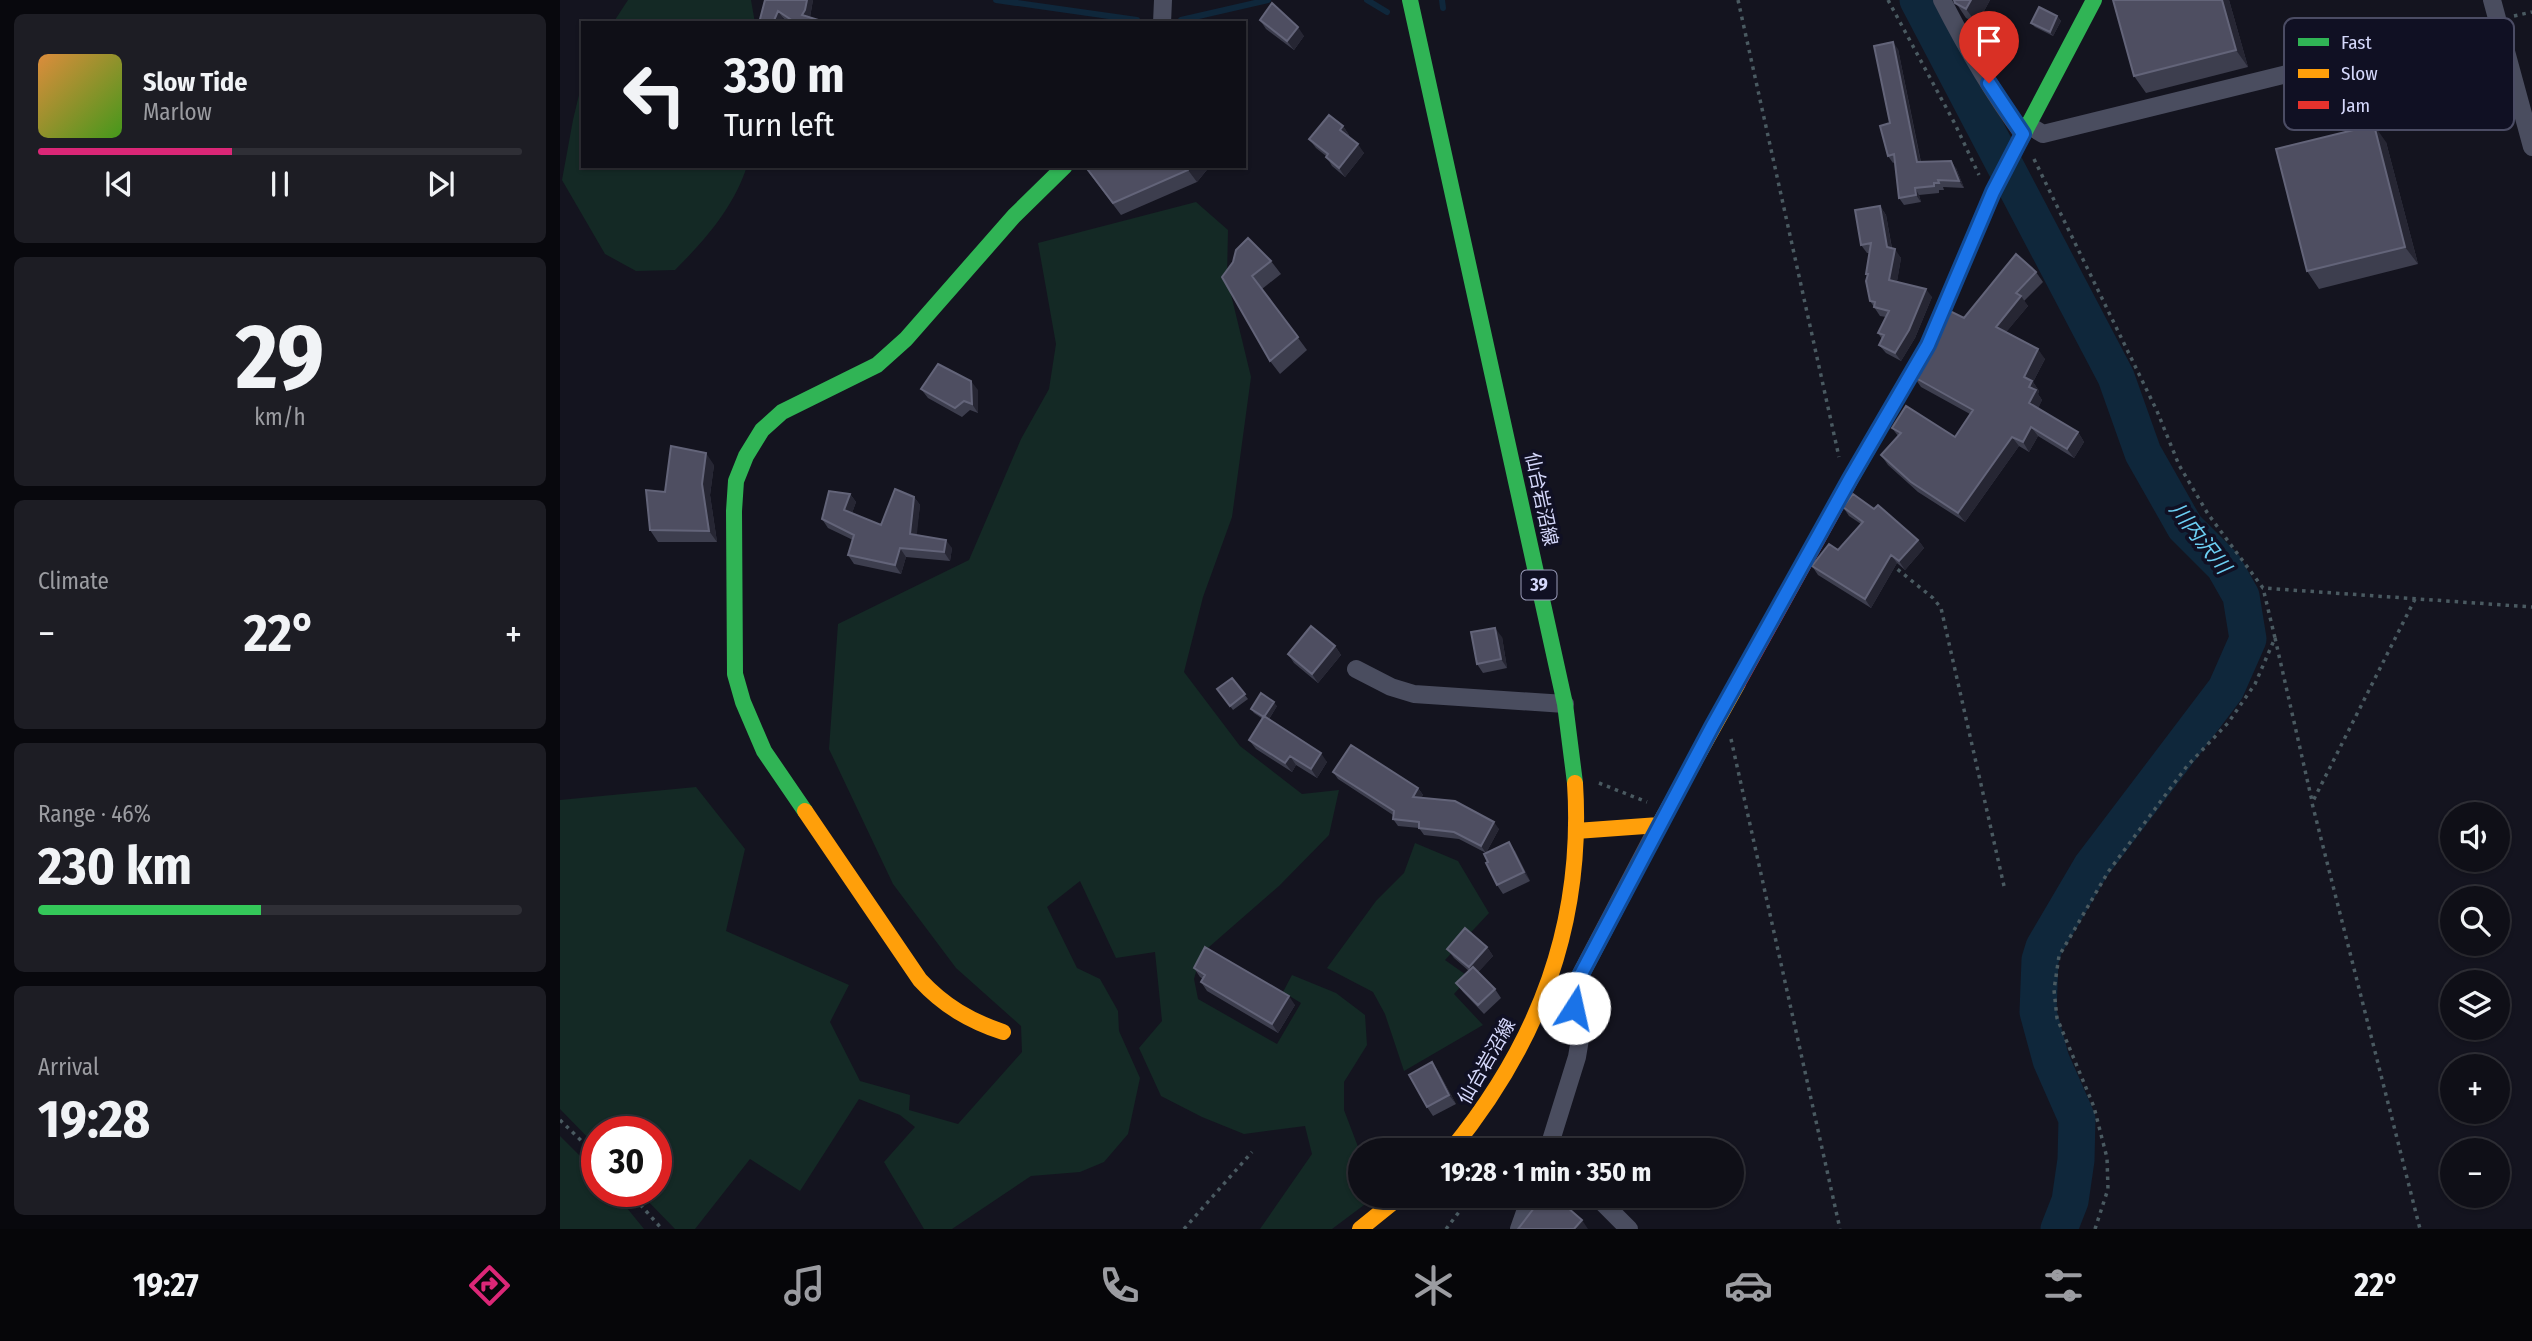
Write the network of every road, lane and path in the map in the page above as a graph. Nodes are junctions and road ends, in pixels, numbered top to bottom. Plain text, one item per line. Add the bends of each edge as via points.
1 (1163, 0) edge
2 (1410, 0) edge
3 (1738, 0) edge
4 (1888, 0) edge
5 (1942, 0) edge
6 (2094, 0) edge
7 (2492, 0) edge
8 (2496, 18) edge
9 (1162, 21) edge
10 (2284, 75) edge
11 (2514, 82) edge
12 (2023, 135) junction
13 (2532, 147) edge
14 (1063, 168) edge
15 (1992, 195) junction
16 (1850, 479) junction
17 (1887, 560) edge
18 (2263, 588) junction
19 (2415, 599) junction
20 (2532, 607) edge
21 (2275, 638) junction
22 (1356, 669) dead end
23 (1565, 704) junction
24 (1724, 705) junction
25 (2312, 803) junction
26 (1659, 825) junction
27 (1576, 831) junction
28 (2004, 886) dead end
29 (1003, 1032) dead end
30 (560, 1120) edge
31 (1461, 1138) edge
32 (1551, 1138) edge
33 (581, 1140) edge
34 (1251, 1152) dead end
35 (642, 1207) edge
36 (1386, 1208) edge
37 (1462, 1208) edge
38 (1526, 1208) edge
39 (1608, 1208) edge
40 (662, 1229) edge
41 (1184, 1229) edge
42 (1360, 1229) edge
43 (1446, 1229) edge
44 (1519, 1229) edge
45 (1629, 1229) edge
46 (1840, 1229) edge
47 (2095, 1229) edge
48 (2420, 1229) edge

1 - 9 street
2 - 23 street, 仙台岩沼線 / 39
3 - 16 path via 1842,474
4 - 15 path
5 - 12 street
6 - 12 street
7 - 8 street
10 - 12 street via 2043,134
11 - 13 street
12 - 15 street
12 - 18 path via 2179,465 2208,514
14 - 29 street via 877,365 782,412 762,430 736,481 735,674 753,727 920,980 954,1012
15 - 16 street via 1928,345
16 - 24 street
17 - 28 path via 1941,608
18 - 19 path
18 - 21 path
19 - 20 path
19 - 25 path
21 - 25 path
21 - 47 path via 2255,684 2108,872 2059,956 2054,990 2057,1018 2094,1107 2108,1158 2108,1189
22 - 23 street via 1414,694
23 - 27 street, 仙台岩沼線 / 39
24 - 26 street
24 - 46 path
25 - 48 path
26 - 27 street
26 - 32 street via 1571,993 1581,1033
27 - 31 street, 仙台岩沼線 / 39 via 1555,970 1501,1084
30 - 33 path
34 - 41 path
35 - 40 path
36 - 42 street
37 - 43 path
38 - 44 street
39 - 45 street

